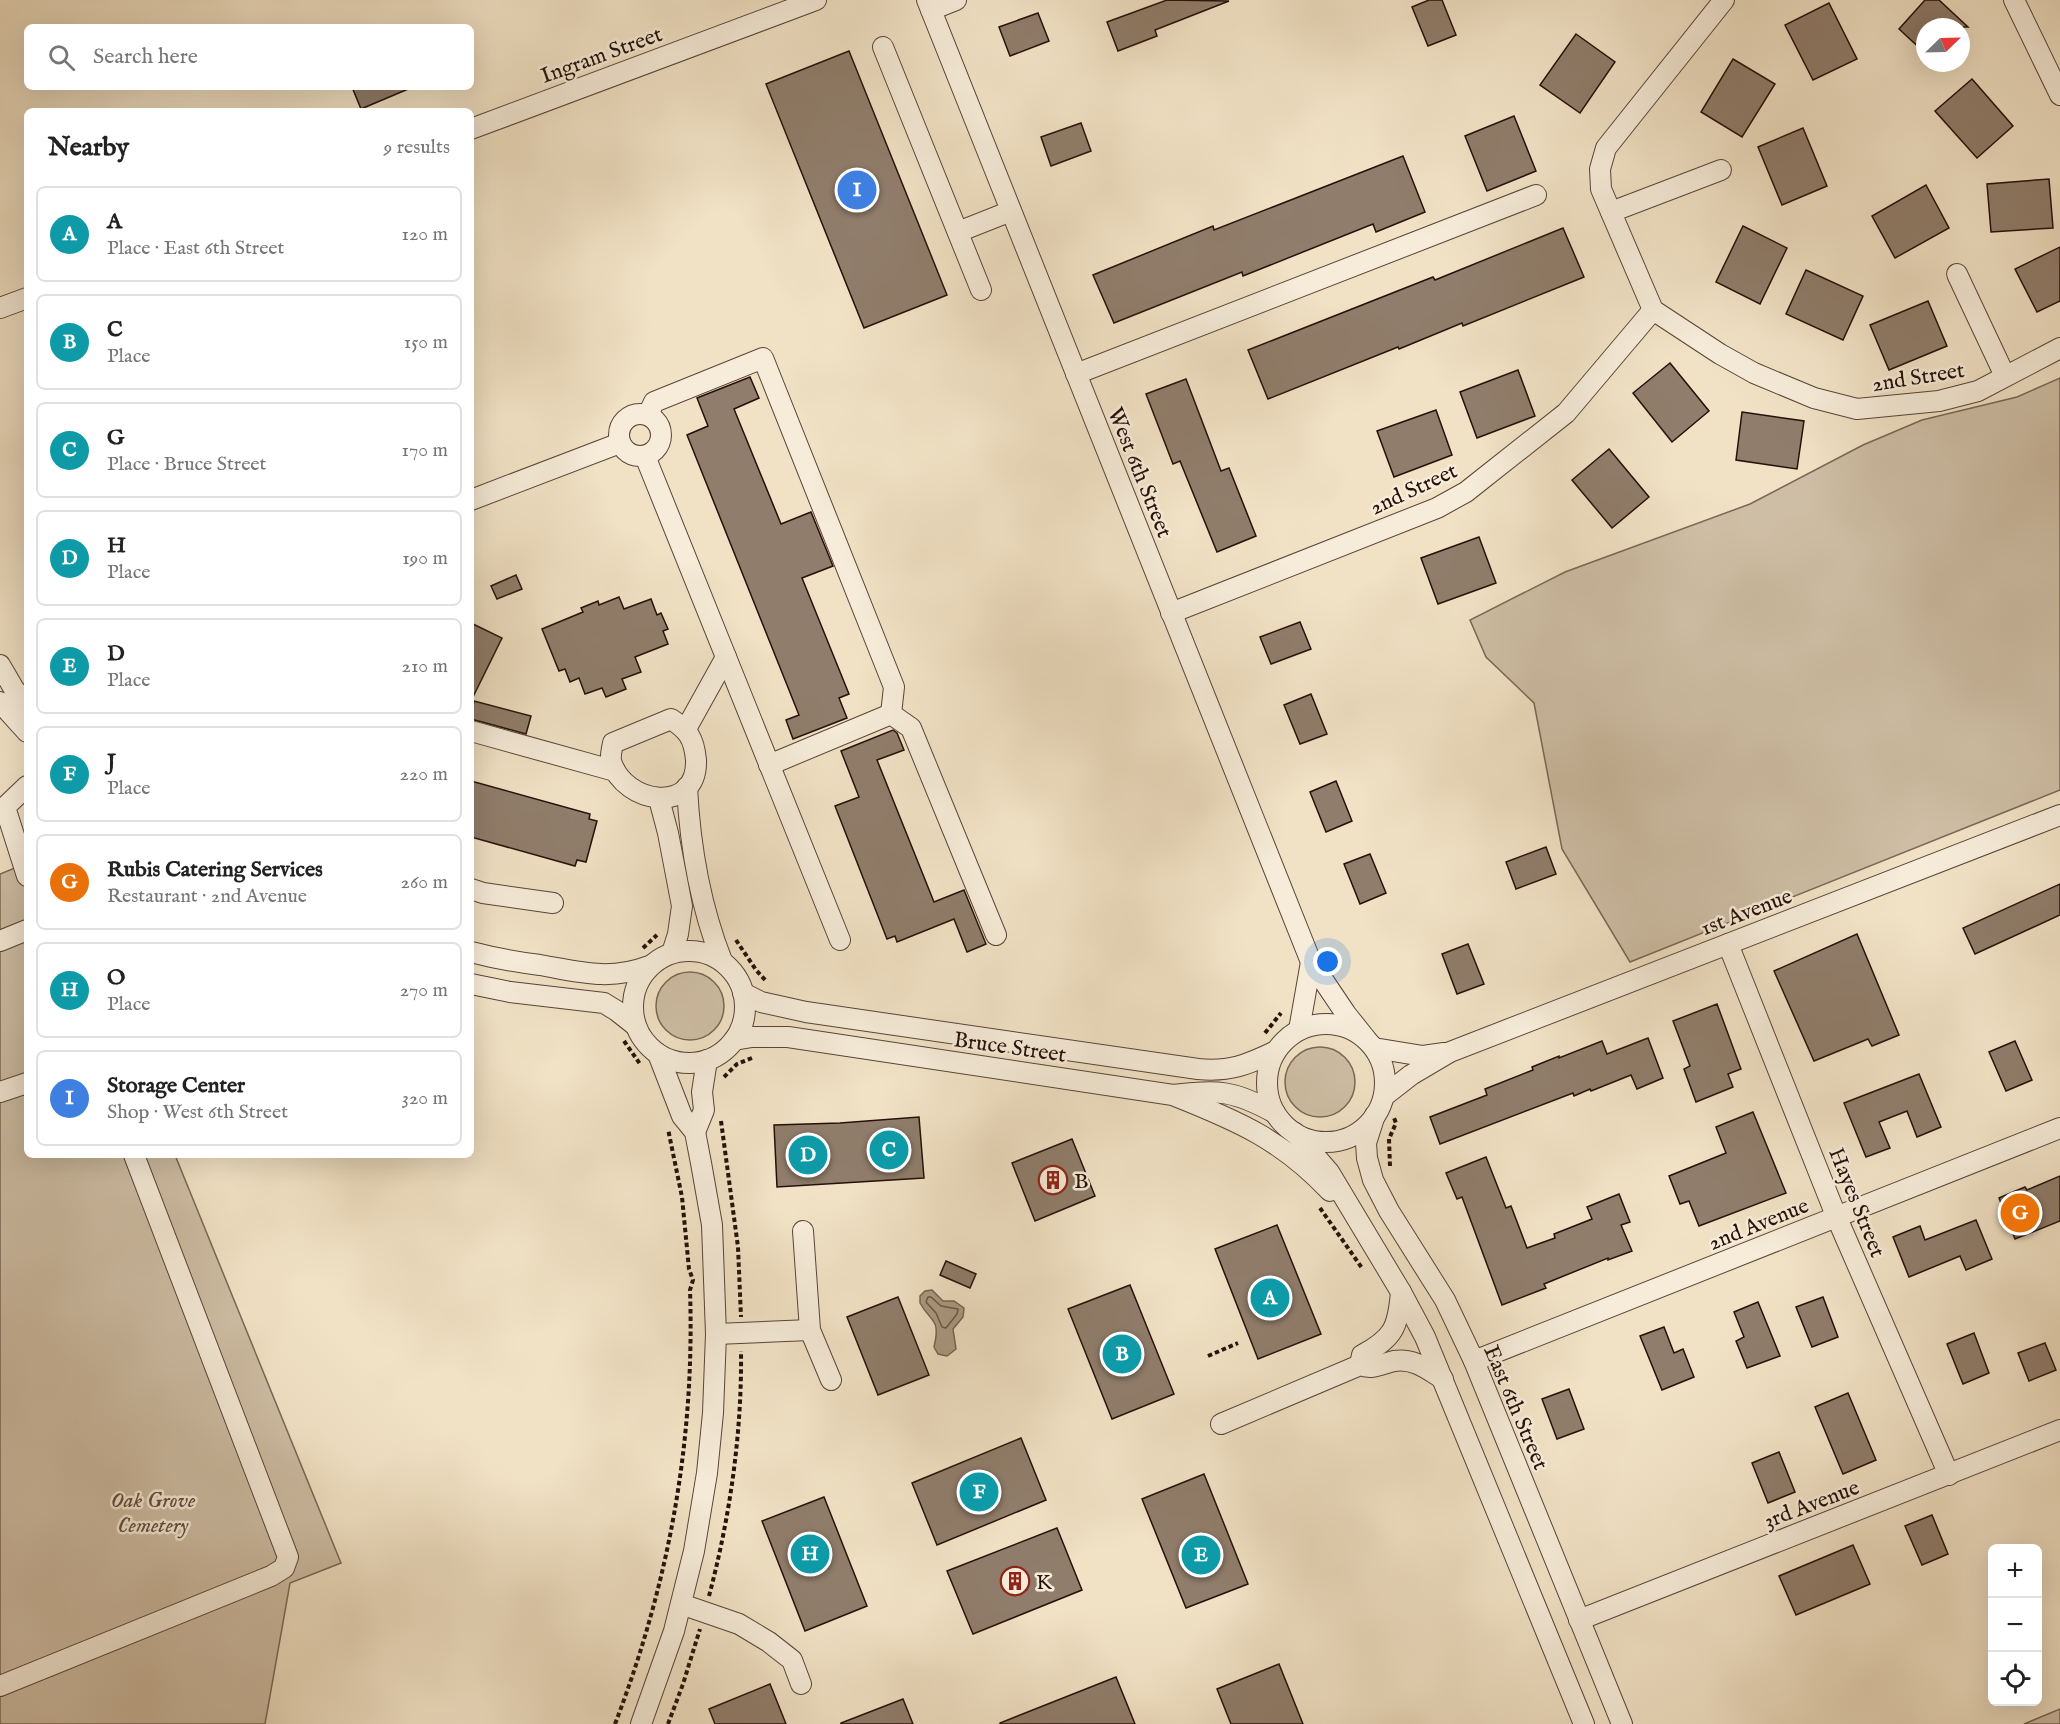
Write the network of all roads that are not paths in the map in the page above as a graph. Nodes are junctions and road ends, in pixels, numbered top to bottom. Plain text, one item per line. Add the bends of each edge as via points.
1 (816, 0) edge
2 (956, 0) edge
3 (1724, 0) edge
4 (2014, 0) edge
5 (929, 5) edge
6 (883, 47) dead end
7 (2060, 95) edge
8 (474, 128) edge
9 (1721, 170) dead end
10 (1536, 195) dead end
11 (1011, 211) junction
12 (1611, 212) junction
13 (958, 232) junction
14 (1957, 274) dead end
15 (981, 290) dead end
16 (24, 299) edge
17 (0, 309) edge
18 (1653, 310) junction
19 (2060, 348) edge
20 (1076, 374) junction
21 (2005, 376) junction
22 (648, 415) junction
23 (620, 443) junction
24 (645, 456) junction
25 (474, 499) edge
26 (1171, 613) junction
27 (726, 657) junction
28 (0, 660) edge
29 (0, 665) edge
30 (24, 688) edge
31 (24, 701) edge
32 (0, 702) edge
33 (891, 714) junction
34 (24, 729) edge
35 (686, 729) junction
36 (474, 732) edge
37 (769, 765) junction
38 (615, 771) junction
39 (687, 787) junction
40 (24, 789) edge
41 (659, 799) junction
42 (2060, 815) edge
43 (24, 867) edge
44 (474, 890) edge
45 (553, 903) dead end
46 (24, 931) edge
47 (996, 935) dead end
48 (840, 940) dead end
49 (0, 941) edge
50 (1728, 944) junction
51 (474, 953) edge
52 (672, 953) junction
53 (722, 961) junction
54 (1311, 962) junction
55 (649, 966) junction
56 (474, 985) edge
57 (743, 993) junction
58 (1299, 1030) junction
59 (628, 1031) junction
60 (734, 1040) junction
61 (1370, 1043) junction
62 (1276, 1051) junction
63 (1450, 1052) junction
64 (658, 1054) junction
65 (707, 1060) junction
66 (24, 1084) edge
67 (0, 1092) edge
68 (1173, 1095) junction
69 (1384, 1096) junction
70 (1275, 1113) junction
71 (1384, 1115) junction
72 (2060, 1128) edge
73 (695, 1132) junction
74 (1294, 1133) junction
75 (135, 1158) edge
76 (1837, 1218) junction
77 (1356, 1220) junction
78 (802, 1231) dead end
79 (1401, 1292) junction
80 (810, 1329) junction
81 (716, 1334) junction
82 (1474, 1361) junction
83 (1360, 1365) junction
84 (1443, 1379) junction
85 (831, 1380) dead end
86 (1221, 1424) dead end
87 (2060, 1430) edge
88 (1949, 1475) junction
89 (681, 1604) junction
90 (1579, 1620) junction
91 (801, 1684) dead end
92 (0, 1686) edge
93 (641, 1724) edge
94 (1584, 1724) edge
95 (1622, 1724) edge

1 - 8 street, Ingram Street
2 - 5 street
3 - 12 street via 1606,148 1600,169 1601,189
4 - 7 street
5 - 11 street, West 6th Street
6 - 13 street
9 - 12 street
10 - 20 street
11 - 13 street
11 - 20 street, West 6th Street
12 - 18 street
13 - 15 street
14 - 21 street
16 - 17 street
18 - 21 street, 2nd Street via 1754,373 1814,398 1857,409 1940,401 1978,391
18 - 26 street, 2nd Street via 1566,413 1466,492 1437,508
19 - 21 street, 2nd Street
20 - 26 street, West 6th Street
22 - 23 street via 638,413 626,418 619,430
22 - 24 street via 656,420 662,434 657,448
22 - 33 street via 654,402 763,358 894,687
23 - 24 street via 630,454
23 - 25 street
24 - 27 street
26 - 54 street, West 6th Street
27 - 35 street
27 - 37 street
28 - 30 street
29 - 31 street
32 - 34 street
33 - 37 street
33 - 47 street via 911,728
35 - 38 street via 671,719 613,743 610,759
35 - 39 street via 695,749 696,770
36 - 38 street
37 - 48 street
38 - 41 street via 630,787
39 - 41 street via 674,797
39 - 53 street via 689,828 702,903
40 - 43 street via 5,807
41 - 52 street via 682,906
42 - 50 street, 1st Avenue
44 - 45 street
46 - 49 street
50 - 63 street, 1st Avenue
50 - 76 street, Hayes Street
51 - 55 street via 588,974 629,974
52 - 53 street via 698,951
52 - 55 street
53 - 57 street via 735,975
54 - 58 street
54 - 61 street, West 6th Street
55 - 59 street via 635,988
56 - 59 street via 604,1003 617,1011
57 - 60 street via 744,1018
57 - 62 street, Bruce Street via 761,1002 806,1012 1198,1069 1235,1068
58 - 61 street via 1316,1024 1334,1024 1351,1029
58 - 62 street
59 - 64 street
60 - 65 street
60 - 68 street, Bruce Street via 788,1037
61 - 63 street, 1st Avenue via 1423,1056
61 - 69 street via 1383,1071
62 - 70 street via 1267,1082
63 - 69 street, 1st Avenue
64 - 65 street via 681,1063
64 - 73 street via 682,1116
65 - 73 street via 702,1092 704,1110
66 - 67 street
68 - 70 street, Bruce Street via 1234,1094
68 - 77 street via 1241,1124 1281,1147 1320,1180
69 - 71 street
70 - 74 street
71 - 74 street via 1353,1136 1339,1140 1323,1142
71 - 82 street, East 6th Street via 1366,1143 1373,1180 1445,1300
72 - 76 street, 2nd Avenue
73 - 81 street via 712,1225
74 - 77 street via 1329,1172
75 - 92 street via 288,1557 284,1568 271,1576
76 - 82 street, 2nd Avenue
76 - 88 street, Hayes Street
77 - 79 street
78 - 80 street
79 - 83 street via 1399,1317 1389,1337 1362,1356
79 - 84 street
80 - 81 street
80 - 85 street
81 - 89 street via 707,1473
82 - 90 street, East 6th Street
83 - 84 street via 1367,1368 1394,1361 1416,1362
83 - 86 street
84 - 94 street
87 - 88 street, 3rd Avenue
88 - 90 street, 3rd Avenue
89 - 91 street via 740,1624 769,1642 792,1660
89 - 93 street
90 - 95 street, East 6th Street

